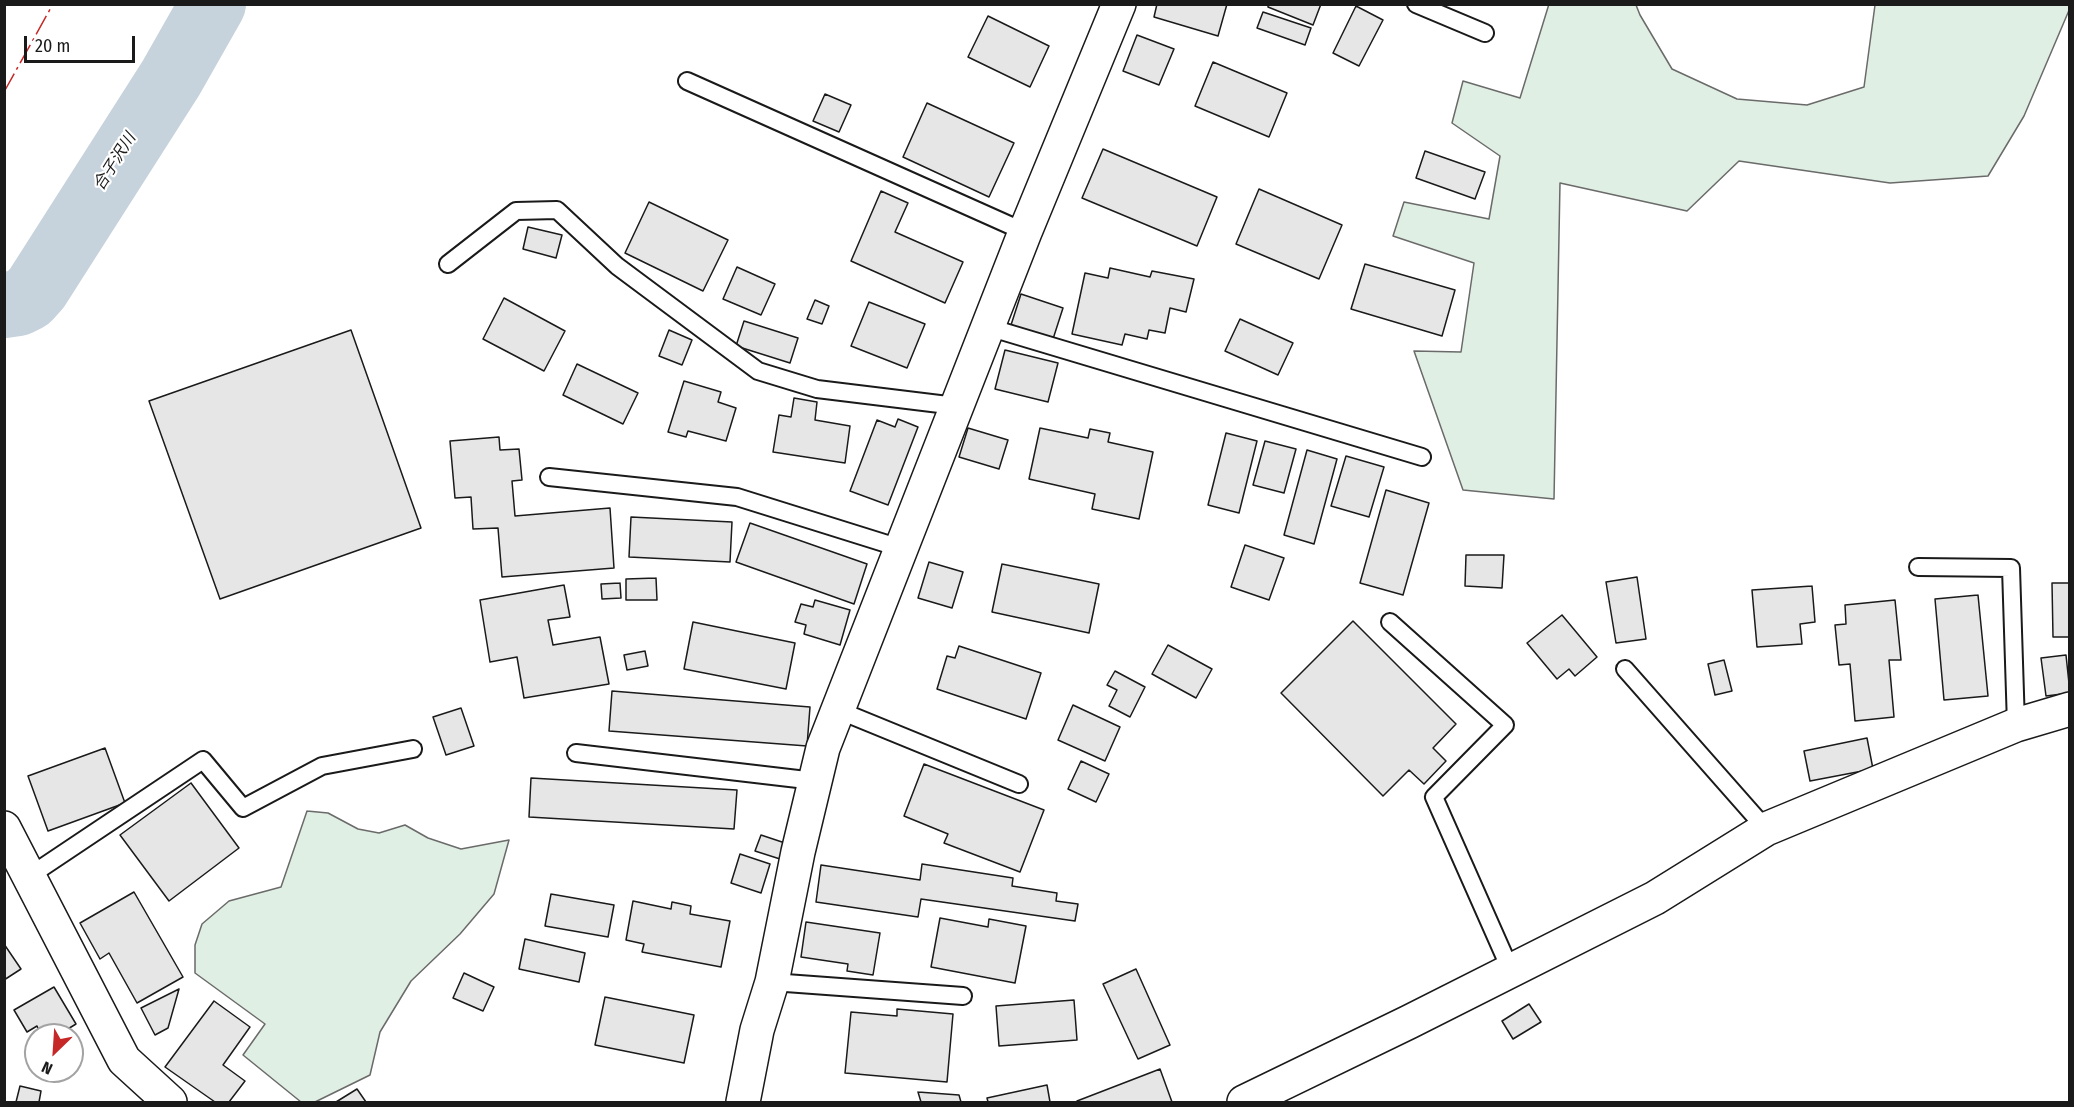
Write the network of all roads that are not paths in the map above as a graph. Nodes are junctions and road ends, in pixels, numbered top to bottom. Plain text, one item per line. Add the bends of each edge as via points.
1 (1119, 4) edge
2 (1416, 4) edge
3 (1485, 33) dead end
4 (687, 81) dead end
5 (1025, 232) junction
6 (448, 264) dead end
7 (988, 327) junction
8 (956, 406) junction
9 (1422, 457) dead end
10 (549, 477) dead end
11 (900, 548) junction
12 (1918, 567) dead end
13 (1390, 622) dead end
14 (1624, 669) dead end
15 (2070, 709) edge
16 (838, 710) junction
17 (2016, 725) junction
18 (413, 749) dead end
19 (576, 753) dead end
20 (815, 781) junction
21 (1019, 784) dead end
22 (4, 828) edge
23 (1766, 830) junction
24 (28, 877) junction
25 (1511, 971) junction
26 (772, 982) junction
27 (963, 996) dead end
28 (170, 1102) edge
29 (743, 1102) edge
30 (1244, 1102) edge

1 - 5 street
2 - 3 lane
4 - 5 lane
5 - 7 street
6 - 8 lane via 516,211 557,210 617,266 758,371 817,388
7 - 8 street
7 - 9 lane
8 - 11 street
10 - 11 lane via 737,497
11 - 16 street
12 - 17 lane via 2012,567
13 - 25 lane via 1505,725 1434,797
14 - 23 lane
15 - 17 street
16 - 20 street
16 - 21 lane
17 - 23 street
18 - 24 lane via 322,766 243,808 203,760
19 - 20 lane
20 - 26 street
22 - 24 street
23 - 25 street via 1655,898
24 - 28 street via 124,1060
25 - 30 street
26 - 27 lane
26 - 29 street via 757,1030

